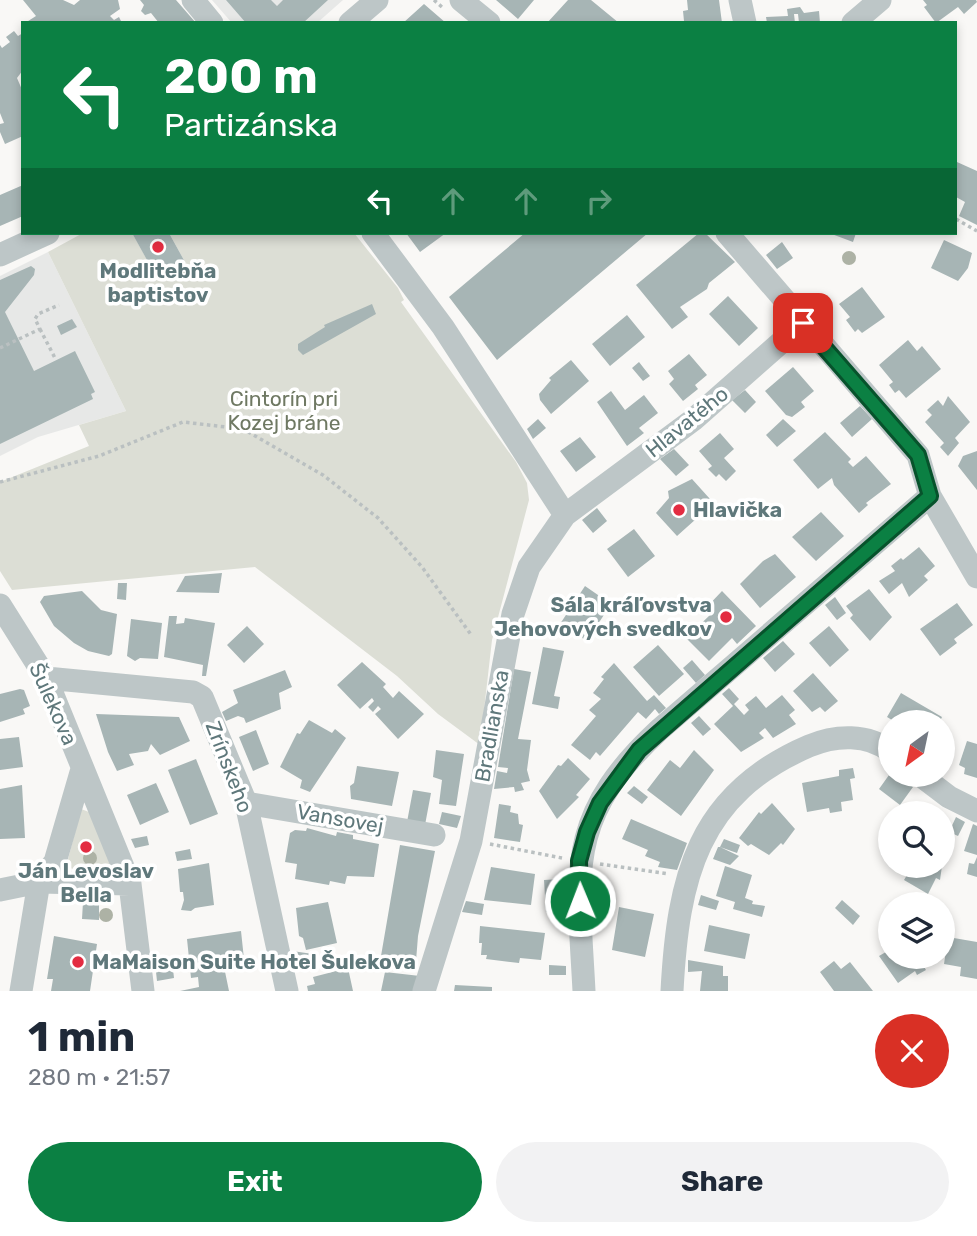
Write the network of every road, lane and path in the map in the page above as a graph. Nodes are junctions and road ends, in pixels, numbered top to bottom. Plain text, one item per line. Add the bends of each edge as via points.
1 (192, 0) edge
2 (377, 0) edge
3 (461, 0) edge
4 (740, 0) edge
5 (880, 0) edge
6 (210, 21) edge
7 (352, 21) edge
8 (485, 21) edge
9 (745, 21) edge
10 (855, 21) edge
11 (957, 220) edge
12 (977, 231) edge
13 (44, 235) edge
14 (374, 235) edge
15 (729, 235) edge
16 (0, 255) edge
17 (59, 305) dead end
18 (803, 323) junction
19 (40, 329) junction
20 (0, 348) edge
21 (57, 360) dead end
22 (0, 482) edge
23 (930, 496) junction
24 (565, 515) junction
25 (977, 577) edge
26 (0, 605) edge
27 (472, 636) dead end
28 (46, 678) junction
29 (878, 743) edge
30 (82, 769) junction
31 (937, 788) edge
32 (246, 803) junction
33 (977, 811) edge
34 (434, 835) dead end
35 (482, 843) dead end
36 (570, 859) dead end
37 (591, 863) dead end
38 (679, 875) dead end
39 (39, 882) junction
40 (130, 884) junction
41 (0, 890) edge
42 (22, 991) edge
43 (143, 991) edge
44 (287, 991) edge
45 (424, 991) edge
46 (584, 991) edge
47 (672, 991) edge

1 - 6 street
2 - 7 street
3 - 8 street
4 - 9 street
5 - 10 street
11 - 12 path
13 - 16 street
14 - 24 street via 443,327
15 - 18 street
17 - 19 path via 38,314 35,319
18 - 23 street via 918,455
18 - 24 street, Hlavatého via 693,420
19 - 20 path
19 - 21 path
22 - 27 path via 99,456 183,422 243,429 323,475 378,518 422,567
23 - 25 street
23 - 46 street via 659,730 611,786 592,818 579,861
24 - 45 street, Bradlianska via 529,568 513,614 471,841
26 - 28 street, Šulekova
28 - 30 street, Šulekova
28 - 32 street, Zrínskeho via 193,692 202,697
29 - 47 street via 855,738 825,740 778,761 728,800 692,863
30 - 39 street, Šulekova via 55,862
30 - 40 street, Šulekova
31 - 33 street
32 - 34 street, Vansovej
32 - 44 street, Zrínskeho
35 - 36 path
37 - 38 path
39 - 40 street
39 - 41 street
39 - 42 street
40 - 43 street, Šulekova

